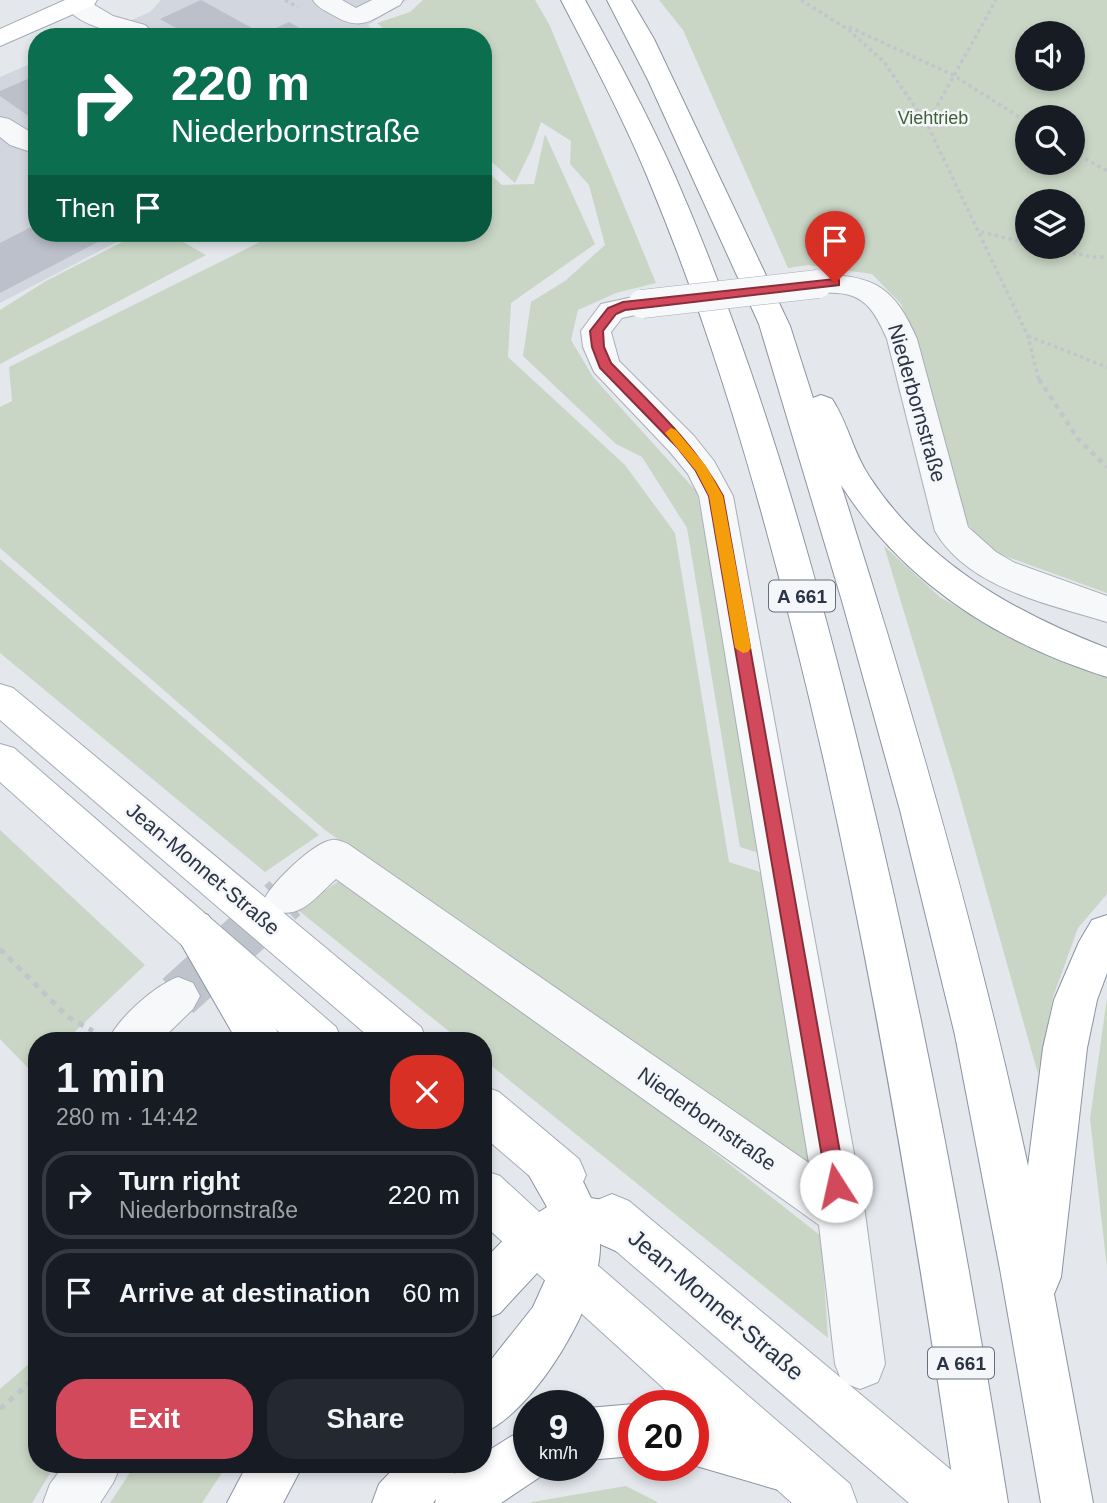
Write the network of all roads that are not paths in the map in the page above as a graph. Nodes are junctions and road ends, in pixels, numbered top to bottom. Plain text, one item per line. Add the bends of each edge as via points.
1 (325, 0) edge
2 (391, 0) edge
3 (573, 0) edge
4 (619, 0) edge
5 (80, 2) edge
6 (129, 28) edge
7 (0, 38) edge
8 (774, 324) junction
9 (1107, 609) edge
10 (1107, 663) edge
11 (0, 698) edge
12 (0, 760) edge
13 (286, 898) tunnel mouth
14 (193, 928) junction
15 (1107, 933) edge
16 (178, 996) tunnel mouth
17 (124, 1032) edge
18 (256, 1032) edge
19 (310, 1032) edge
20 (394, 1032) edge
21 (492, 1115) edge
22 (541, 1156) junction
23 (492, 1197) edge
24 (841, 1213) junction
25 (555, 1231) junction
26 (634, 1236) junction
27 (571, 1274) junction
28 (492, 1288) edge
29 (1033, 1311) junction
30 (860, 1364) dead end
31 (492, 1397) edge
32 (709, 1444) edge
33 (513, 1465) edge
34 (792, 1468) junction
35 (90, 1473) edge
36 (425, 1473) edge
37 (69, 1503) edge
38 (398, 1503) edge
39 (461, 1503) edge
40 (831, 1503) edge
41 (949, 1503) edge
42 (982, 1503) edge
43 (1067, 1503) edge

1 - 2 lane via 355,18
3 - 42 main road, A 661 via 638,124 726,338 761,444 874,886 911,1070
4 - 8 main road, A 661 via 677,109
5 - 6 lane via 104,21
5 - 7 main road
8 - 10 main road via 830,422 853,478 892,533 925,564 982,604 1050,641
8 - 29 main road, A 661 via 877,656 940,883 998,1133
9 - 24 lane, Niederbornstraße, bridge via 1007,573 962,544 953,531 894,317 882,299 856,284 818,284 642,304 612,311 596,331 605,365 682,444 716,496
11 - 20 main road, Jean-Monnet-Straße
12 - 14 main road
13 - 24 lane, Niederbornstraße via 334,856
14 - 18 main road
14 - 19 main road
15 - 29 main road via 1083,975 1073,1009
16 - 17 lane
21 - 22 main road, Jean-Monnet-Straße
22 - 25 main road via 563,1188
22 - 26 main road, Jean-Monnet-Straße
23 - 25 main road
24 - 30 lane
25 - 26 main road via 599,1221
25 - 27 main road
25 - 28 main road
26 - 41 main road, Jean-Monnet-Straße
27 - 31 main road via 548,1332
27 - 34 main road
29 - 43 main road, A 661
32 - 34 main road
33 - 39 main road
34 - 40 main road
35 - 37 lane
36 - 38 main road

